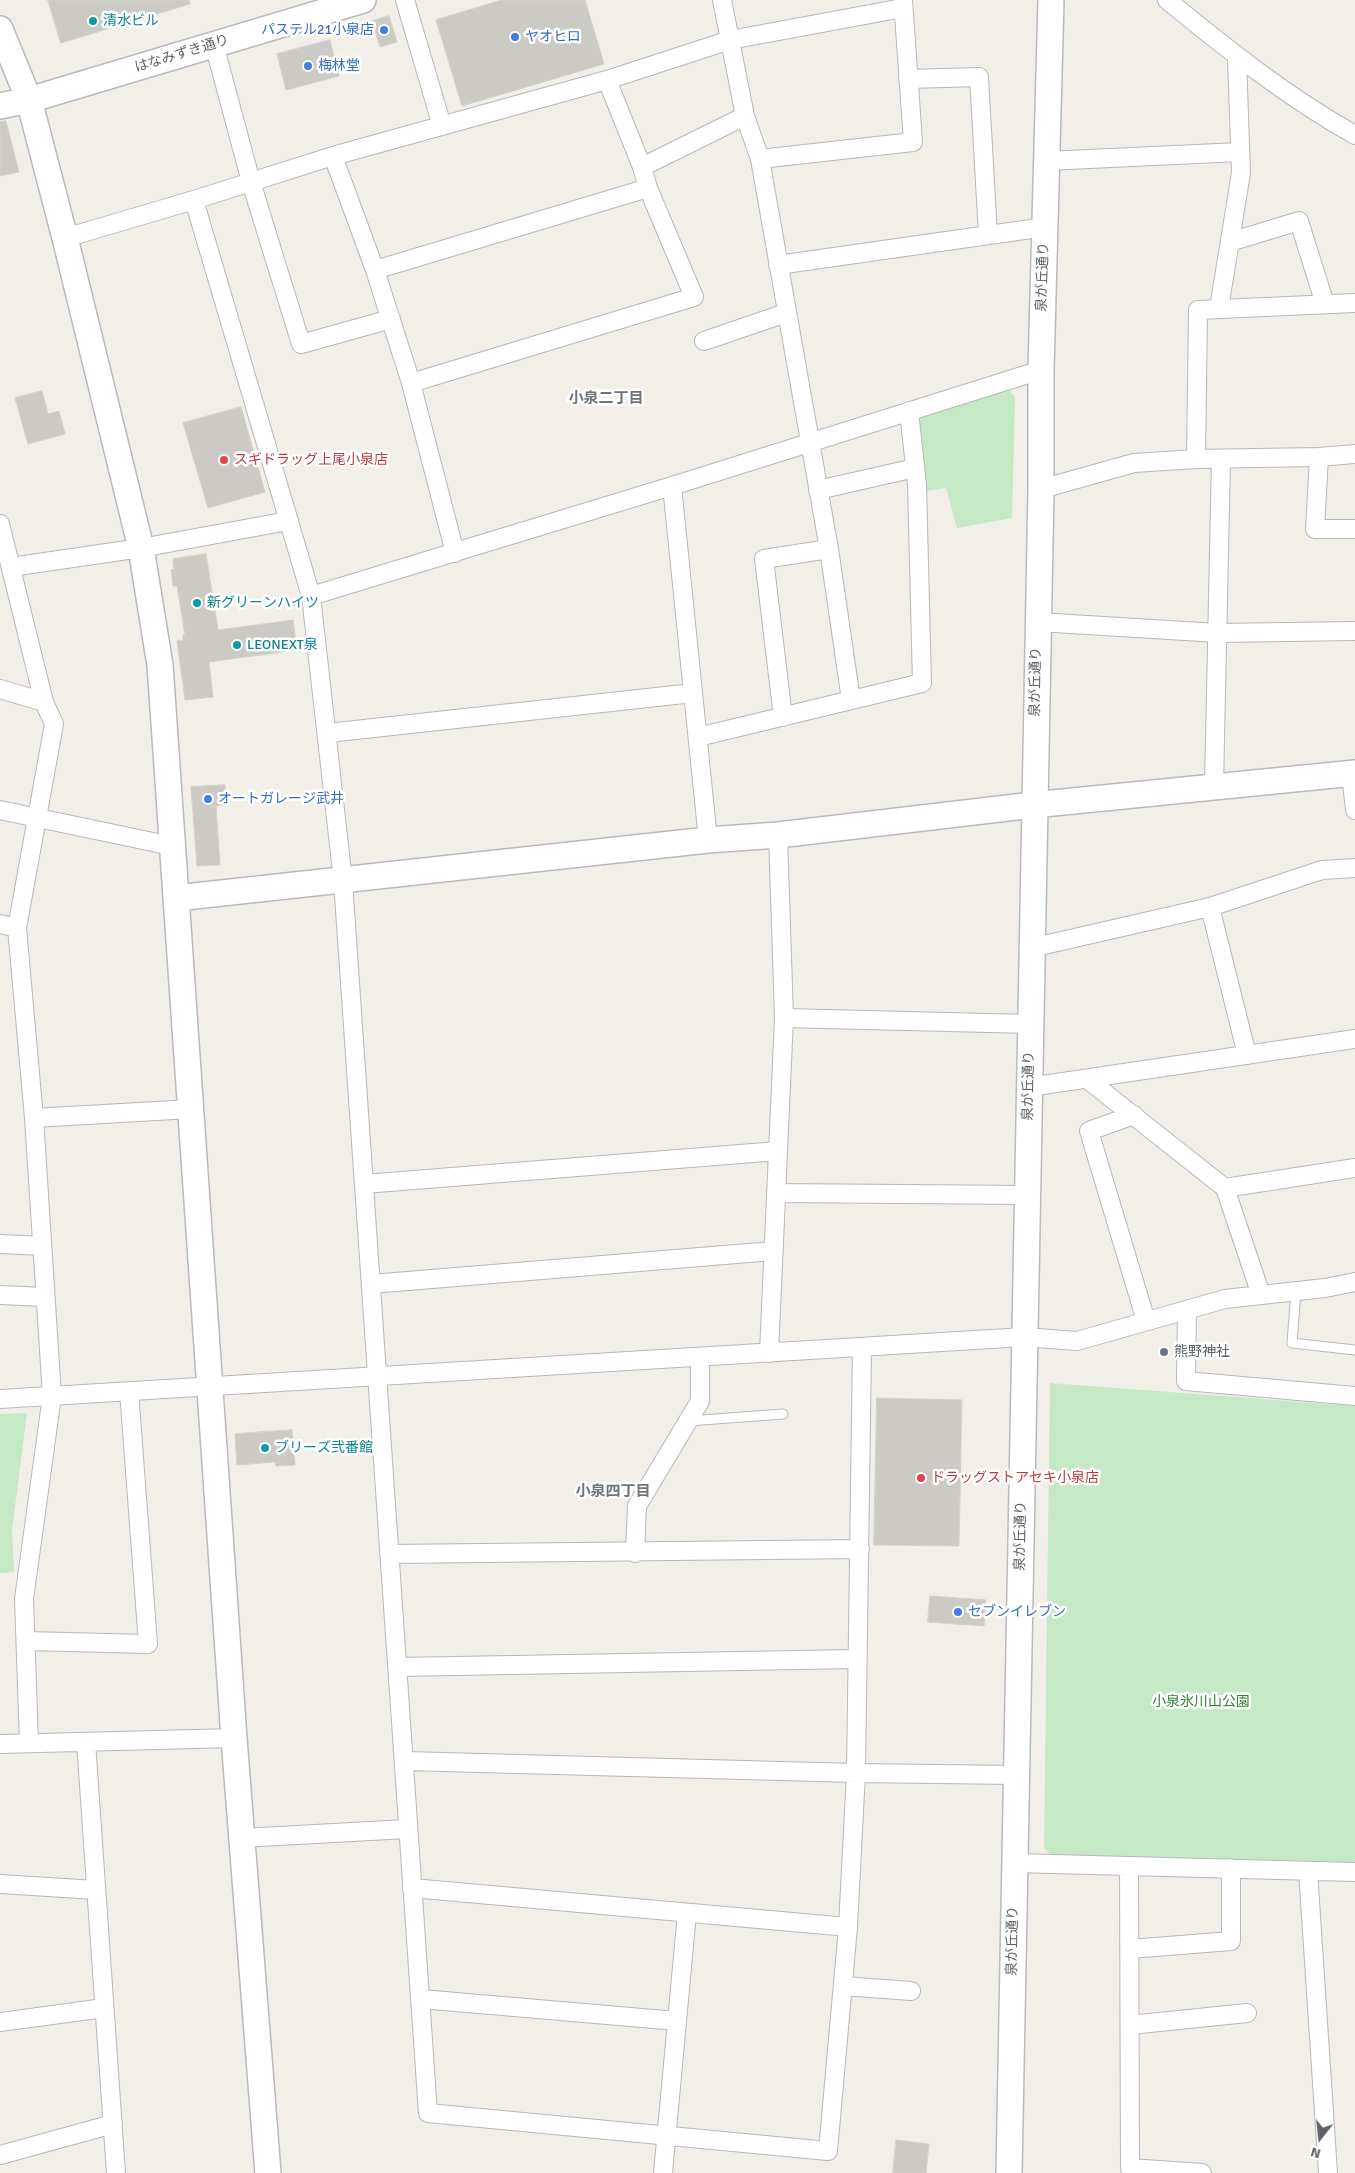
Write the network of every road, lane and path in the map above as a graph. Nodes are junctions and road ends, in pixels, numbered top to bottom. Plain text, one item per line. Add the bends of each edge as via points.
1 (363, 0) edge
2 (405, 0) edge
3 (722, 0) edge
4 (1051, 0) edge
5 (1167, 0) edge
6 (903, 4) edge
7 (0, 28) edge
8 (730, 40) junction
9 (214, 44) junction
10 (1237, 58) junction
11 (908, 79) junction
12 (607, 80) junction
13 (29, 100) junction
14 (0, 106) edge
15 (745, 116) junction
16 (442, 126) junction
17 (1355, 135) edge
18 (1240, 152) junction
19 (333, 156) junction
20 (760, 159) junction
21 (1046, 162) junction
22 (642, 167) junction
23 (251, 182) junction
24 (648, 188) junction
25 (194, 200) junction
26 (1045, 227) junction
27 (988, 235) junction
28 (65, 238) junction
29 (1230, 242) junction
30 (778, 265) junction
31 (375, 270) junction
32 (1355, 303) edge
33 (1325, 304) junction
34 (1220, 308) junction
35 (786, 313) junction
36 (391, 319) junction
37 (704, 341) dead end
38 (1041, 370) junction
39 (411, 383) junction
40 (909, 411) junction
41 (809, 444) junction
42 (1355, 454) edge
43 (1319, 457) junction
44 (1196, 459) junction
45 (1221, 459) junction
46 (915, 468) junction
47 (672, 486) junction
48 (1041, 489) junction
49 (818, 490) junction
50 (288, 522) junction
51 (0, 524) edge
52 (1355, 529) edge
53 (142, 548) junction
54 (829, 549) junction
55 (455, 553) junction
56 (12, 567) junction
57 (311, 596) junction
58 (1038, 622) junction
59 (1355, 631) edge
60 (1218, 633) junction
61 (0, 689) edge
62 (693, 693) junction
63 (851, 700) junction
64 (44, 702) junction
65 (783, 717) junction
66 (328, 733) junction
67 (698, 737) junction
68 (1353, 773) edge
69 (1214, 786) junction
70 (1034, 805) junction
71 (0, 810) edge
72 (1355, 810) edge
73 (37, 818) junction
74 (778, 835) junction
75 (708, 840) junction
76 (172, 846) junction
77 (1355, 868) edge
78 (343, 881) junction
79 (176, 898) junction
80 (1210, 907) junction
81 (0, 924) edge
82 (17, 928) junction
83 (1031, 948) junction
84 (784, 1018) junction
85 (1030, 1024) junction
86 (1355, 1039) edge
87 (1247, 1055) junction
88 (1087, 1079) junction
89 (1029, 1087) junction
90 (191, 1109) junction
91 (1134, 1115) junction
92 (34, 1118) junction
93 (778, 1151) junction
94 (1355, 1168) edge
95 (364, 1184) junction
96 (1225, 1188) junction
97 (776, 1192) junction
98 (1027, 1196) junction
99 (0, 1244) edge
100 (42, 1246) junction
101 (773, 1251) junction
102 (1355, 1282) edge
103 (371, 1284) junction
104 (1296, 1291) junction
105 (0, 1295) edge
106 (1261, 1295) junction
107 (45, 1297) junction
108 (1187, 1310) junction
109 (1146, 1321) junction
110 (1024, 1337) junction
111 (862, 1347) junction
112 (1355, 1350) edge
113 (769, 1353) junction
114 (700, 1358) junction
115 (378, 1377) junction
116 (210, 1387) junction
117 (130, 1391) junction
118 (52, 1396) junction
119 (1355, 1396) edge
120 (0, 1399) edge
121 (784, 1414) dead end
122 (688, 1421) junction
123 (860, 1549) junction
124 (635, 1553) junction
125 (390, 1554) junction
126 (26, 1641) junction
127 (856, 1659) junction
128 (398, 1667) junction
129 (234, 1738) junction
130 (86, 1742) junction
131 (30, 1743) junction
132 (0, 1744) edge
133 (405, 1761) junction
134 (856, 1773) junction
135 (1018, 1775) junction
136 (407, 1829) junction
137 (242, 1838) junction
138 (1015, 1863) junction
139 (1129, 1866) junction
140 (1231, 1868) junction
141 (1308, 1871) junction
142 (1355, 1872) edge
143 (0, 1884) edge
144 (412, 1888) junction
145 (96, 1890) junction
146 (686, 1913) junction
147 (848, 1927) junction
148 (1130, 1949) junction
149 (843, 1986) junction
150 (911, 1991) dead end
151 (420, 1999) junction
152 (104, 2008) junction
153 (1247, 2013) dead end
154 (677, 2021) junction
155 (0, 2022) edge
156 (1130, 2025) junction
157 (112, 2124) junction
158 (667, 2137) junction
159 (0, 2155) edge
160 (116, 2173) edge
161 (268, 2173) edge
162 (663, 2173) edge
163 (1009, 2173) edge
164 (1202, 2173) edge
165 (1328, 2173) edge

1 - 9 street, はなみずき通り
2 - 16 street
3 - 8 street
4 - 21 street, 泉が丘通り
5 - 10 street
6 - 8 street
6 - 11 street
7 - 13 street
8 - 12 street
8 - 15 street
9 - 13 street, はなみずき通り
9 - 23 street
10 - 17 street via 1319,115
10 - 18 street
11 - 20 street via 912,142
11 - 27 street via 979,77
12 - 16 street
12 - 22 street
13 - 14 street, はなみずき通り
13 - 28 street
15 - 20 street
15 - 22 street
16 - 19 street
18 - 21 street
18 - 29 street via 1241,173
19 - 23 street
19 - 31 street
20 - 30 street
21 - 26 street, 泉が丘通り
22 - 24 street
23 - 25 street
23 - 36 street via 301,344
24 - 31 street
24 - 39 street via 694,296
25 - 28 street
25 - 50 street
26 - 27 street
26 - 38 street, 泉が丘通り
27 - 30 street
28 - 53 street
29 - 33 street via 1299,221
29 - 34 street
30 - 35 street
31 - 36 street
32 - 33 street
33 - 34 street
34 - 44 street via 1198,310
35 - 37 street
35 - 41 street
36 - 39 street
38 - 40 street
38 - 48 street, 泉が丘通り
39 - 55 street
40 - 41 street
40 - 46 street
41 - 47 street
41 - 49 street
42 - 43 street
43 - 45 street
43 - 52 street via 1315,529
44 - 45 street
44 - 48 street via 1134,463
45 - 60 street
46 - 49 street
46 - 63 street via 922,683
47 - 55 street
47 - 62 street
48 - 58 street, 泉が丘通り
49 - 54 street
50 - 53 street
50 - 57 street
51 - 56 street
53 - 56 street
53 - 76 street via 160,665
54 - 63 street
54 - 65 street via 764,559
55 - 57 street
56 - 64 street
57 - 66 street
58 - 60 street
58 - 70 street, 泉が丘通り
59 - 60 street
60 - 69 street
61 - 64 street
62 - 66 street
62 - 67 street
63 - 65 street
64 - 73 street via 54,724
65 - 67 street
66 - 78 street
67 - 75 street
68 - 69 street
68 - 72 street
69 - 70 street
70 - 74 street
70 - 83 street, 泉が丘通り
71 - 73 street
73 - 76 street
73 - 82 street
74 - 75 street
74 - 84 street
75 - 78 street
76 - 79 street
77 - 80 street via 1322,870
78 - 79 street
78 - 95 street
79 - 90 street
80 - 83 street
80 - 87 street
81 - 82 street
82 - 92 street
83 - 85 street, 泉が丘通り
84 - 85 street
84 - 93 street
85 - 89 street, 泉が丘通り
86 - 87 street
87 - 88 street
88 - 89 street
88 - 91 street
89 - 98 street, 泉が丘通り
90 - 92 street
90 - 116 street
91 - 96 street
91 - 109 street via 1089,1131
92 - 100 street
93 - 95 street
93 - 97 street
94 - 96 street
95 - 103 street
96 - 106 street
97 - 98 street
97 - 101 street
98 - 110 street, 泉が丘通り
99 - 100 street
100 - 107 street
101 - 103 street
101 - 113 street
102 - 104 street
103 - 115 street
104 - 106 street
104 - 112 lane via 1292,1343
105 - 107 street
106 - 108 street via 1225,1299
107 - 118 street
108 - 109 street
108 - 119 street via 1186,1381
109 - 110 street via 1077,1340
110 - 111 street
110 - 135 street, 泉が丘通り
111 - 113 street
111 - 123 street
113 - 114 street
114 - 115 street
114 - 122 street via 700,1401
115 - 116 street
115 - 125 street
116 - 117 street
116 - 129 street
117 - 118 street
117 - 126 street via 148,1644
118 - 120 street
118 - 126 street via 24,1599
121 - 122 lane
122 - 124 street via 637,1506
123 - 124 street
123 - 127 street
124 - 125 street
125 - 128 street
126 - 131 street
127 - 128 street
127 - 134 street
128 - 133 street
129 - 130 street
129 - 137 street
130 - 131 street
130 - 145 street
131 - 132 street
133 - 134 street
133 - 136 street
134 - 135 street
134 - 147 street
135 - 138 street, 泉が丘通り
136 - 137 street
136 - 144 street
137 - 161 street
138 - 139 street
138 - 163 street, 泉が丘通り
139 - 140 street
139 - 148 street
140 - 141 street
140 - 148 street via 1231,1941
141 - 142 street
141 - 165 street
143 - 145 street
144 - 146 street
144 - 151 street
145 - 152 street
146 - 147 street
146 - 154 street
147 - 149 street
148 - 156 street
149 - 150 street
149 - 158 street via 828,2152
151 - 154 street
151 - 158 street via 428,2113
152 - 155 street
152 - 157 street
153 - 156 street
154 - 158 street
156 - 164 street via 1130,2168
157 - 159 street
157 - 160 street
158 - 162 street

